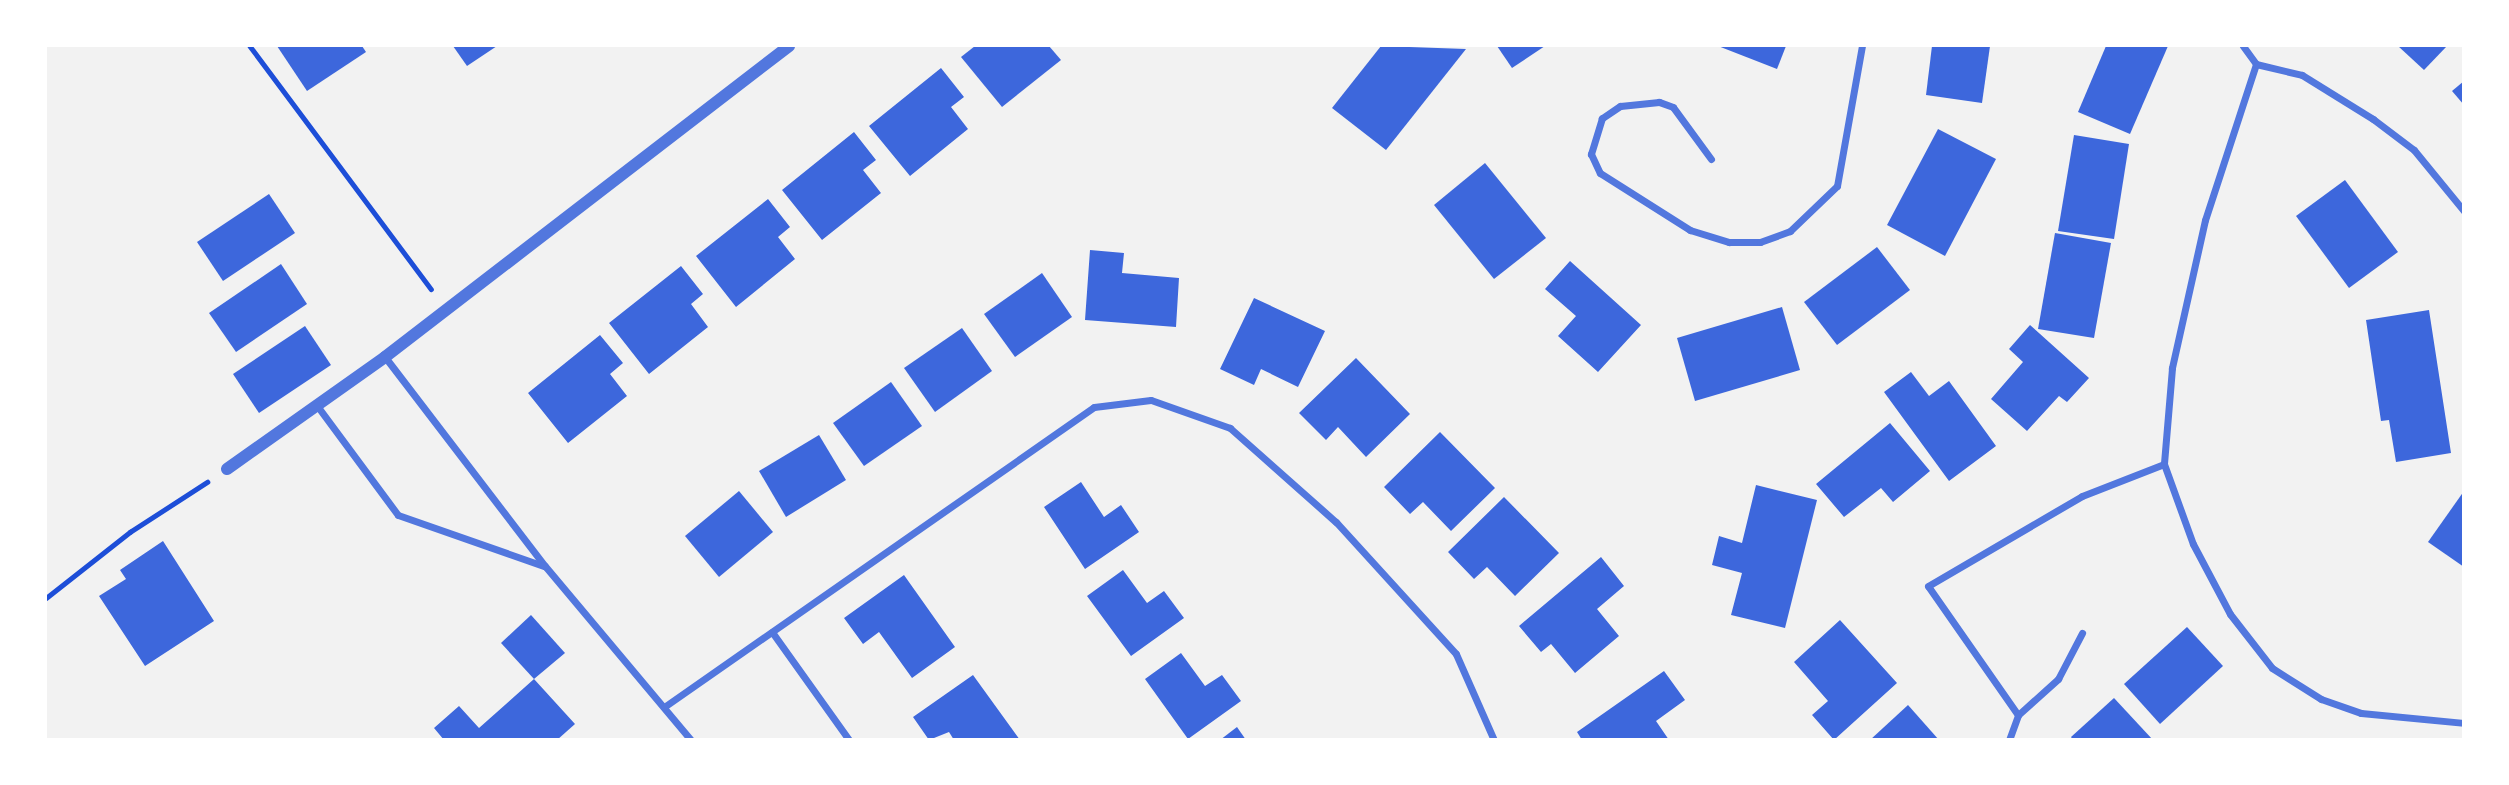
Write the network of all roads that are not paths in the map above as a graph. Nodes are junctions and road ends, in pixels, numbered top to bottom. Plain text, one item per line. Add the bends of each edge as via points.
1 (789, 46) edge
2 (1862, 46) edge
3 (2244, 46) edge
4 (2256, 64) junction
5 (1711, 159) dead end
6 (2463, 211) edge
7 (385, 357) junction
8 (317, 407) junction
9 (2164, 464) junction
10 (227, 469) road end
11 (545, 566) junction
12 (772, 632) junction
13 (2082, 633) dead end
14 (664, 707) junction
15 (2018, 716) junction
16 (2463, 723) edge
17 (689, 738) edge
18 (849, 740) edge
19 (1494, 740) edge
20 (2009, 740) edge

1 - 7 street
2 - 5 street via 1837,186 1790,231 1760,242 1729,242 1690,230 1600,173 1591,154 1602,118 1620,106 1658,102 1673,107
3 - 4 street
4 - 6 street via 2302,75 2373,119 2414,150
4 - 9 street via 2205,220 2172,368
7 - 8 street
7 - 11 street
8 - 10 street
8 - 11 street via 398,515
9 - 15 street via 2082,496 1928,586
9 - 16 street via 2199,556 2230,614 2272,668 2321,699 2361,713
11 - 14 street
12 - 14 street
12 - 18 street
12 - 19 street via 1094,407 1151,400 1230,428 1336,522 1456,654
13 - 15 street via 2058,679
14 - 17 street
15 - 20 street

